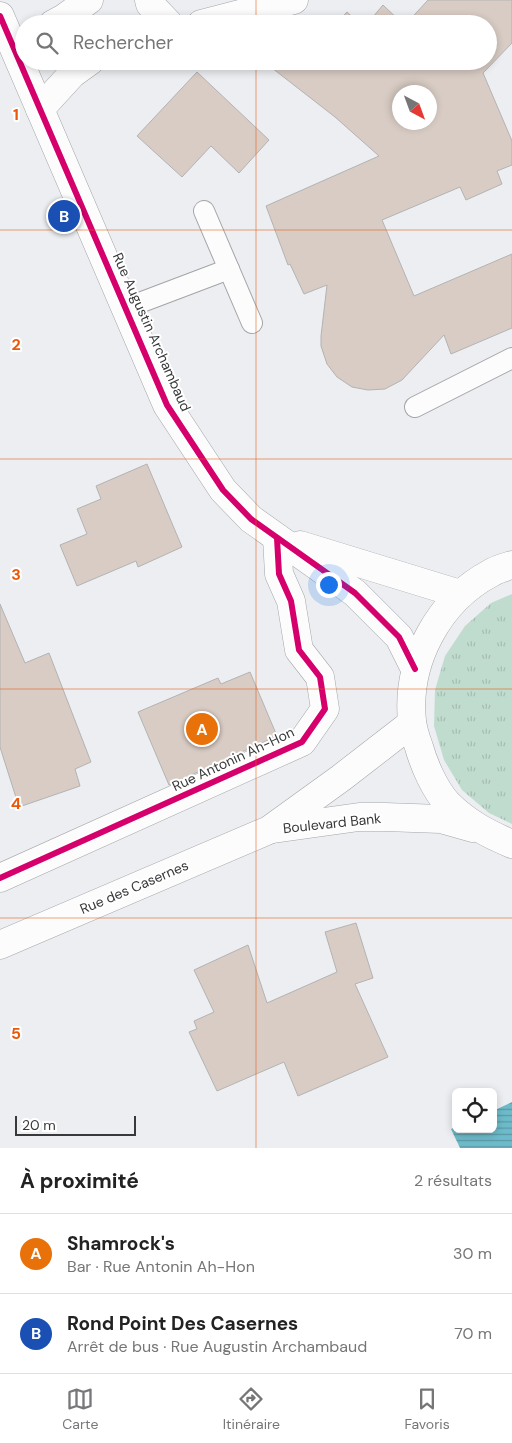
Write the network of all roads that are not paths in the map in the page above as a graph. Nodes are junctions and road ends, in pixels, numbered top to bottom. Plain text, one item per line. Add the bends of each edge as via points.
1 (89, 0) edge
2 (149, 0) edge
3 (294, 0) edge
4 (68, 15) edge
5 (160, 15) edge
6 (236, 15) edge
7 (0, 16) edge
8 (15, 37) edge
9 (27, 70) edge
10 (78, 70) edge
11 (40, 109) junction
12 (204, 211) dead end
13 (229, 269) junction
14 (126, 308) junction
15 (252, 323) dead end
16 (512, 358) edge
17 (415, 407) dead end
18 (277, 538) junction
19 (512, 565) edge
20 (460, 594) junction
21 (415, 668) junction
22 (412, 723) junction
23 (269, 830) junction
24 (482, 831) junction
25 (512, 844) edge
26 (0, 878) edge
27 (0, 944) edge

1 - 4 street
2 - 5 street
3 - 6 street
7 - 8 street, Rue Augustin Archambaud
9 - 11 street, Rue Augustin Archambaud
10 - 11 street
11 - 14 street, Rue Augustin Archambaud
12 - 13 lane
13 - 14 lane
13 - 15 lane
14 - 18 street, Rue Augustin Archambaud via 167,404 223,490 251,519
16 - 17 lane
18 - 20 street, Rue Augustin Archambaud
18 - 21 street, Rue Augustin Archambaud via 355,593 399,637
18 - 26 street, Rue Antonin Ah-Hon via 279,574 291,601 298,650 320,677 325,709 302,742
19 - 20 street via 491,572
20 - 21 street via 432,628
21 - 22 street via 411,695
22 - 23 street, Boulevard Bank
22 - 24 street via 424,766 448,803
23 - 24 street, Boulevard Bank via 360,817 385,817 441,819
23 - 27 street, Rue des Casernes
24 - 25 street

